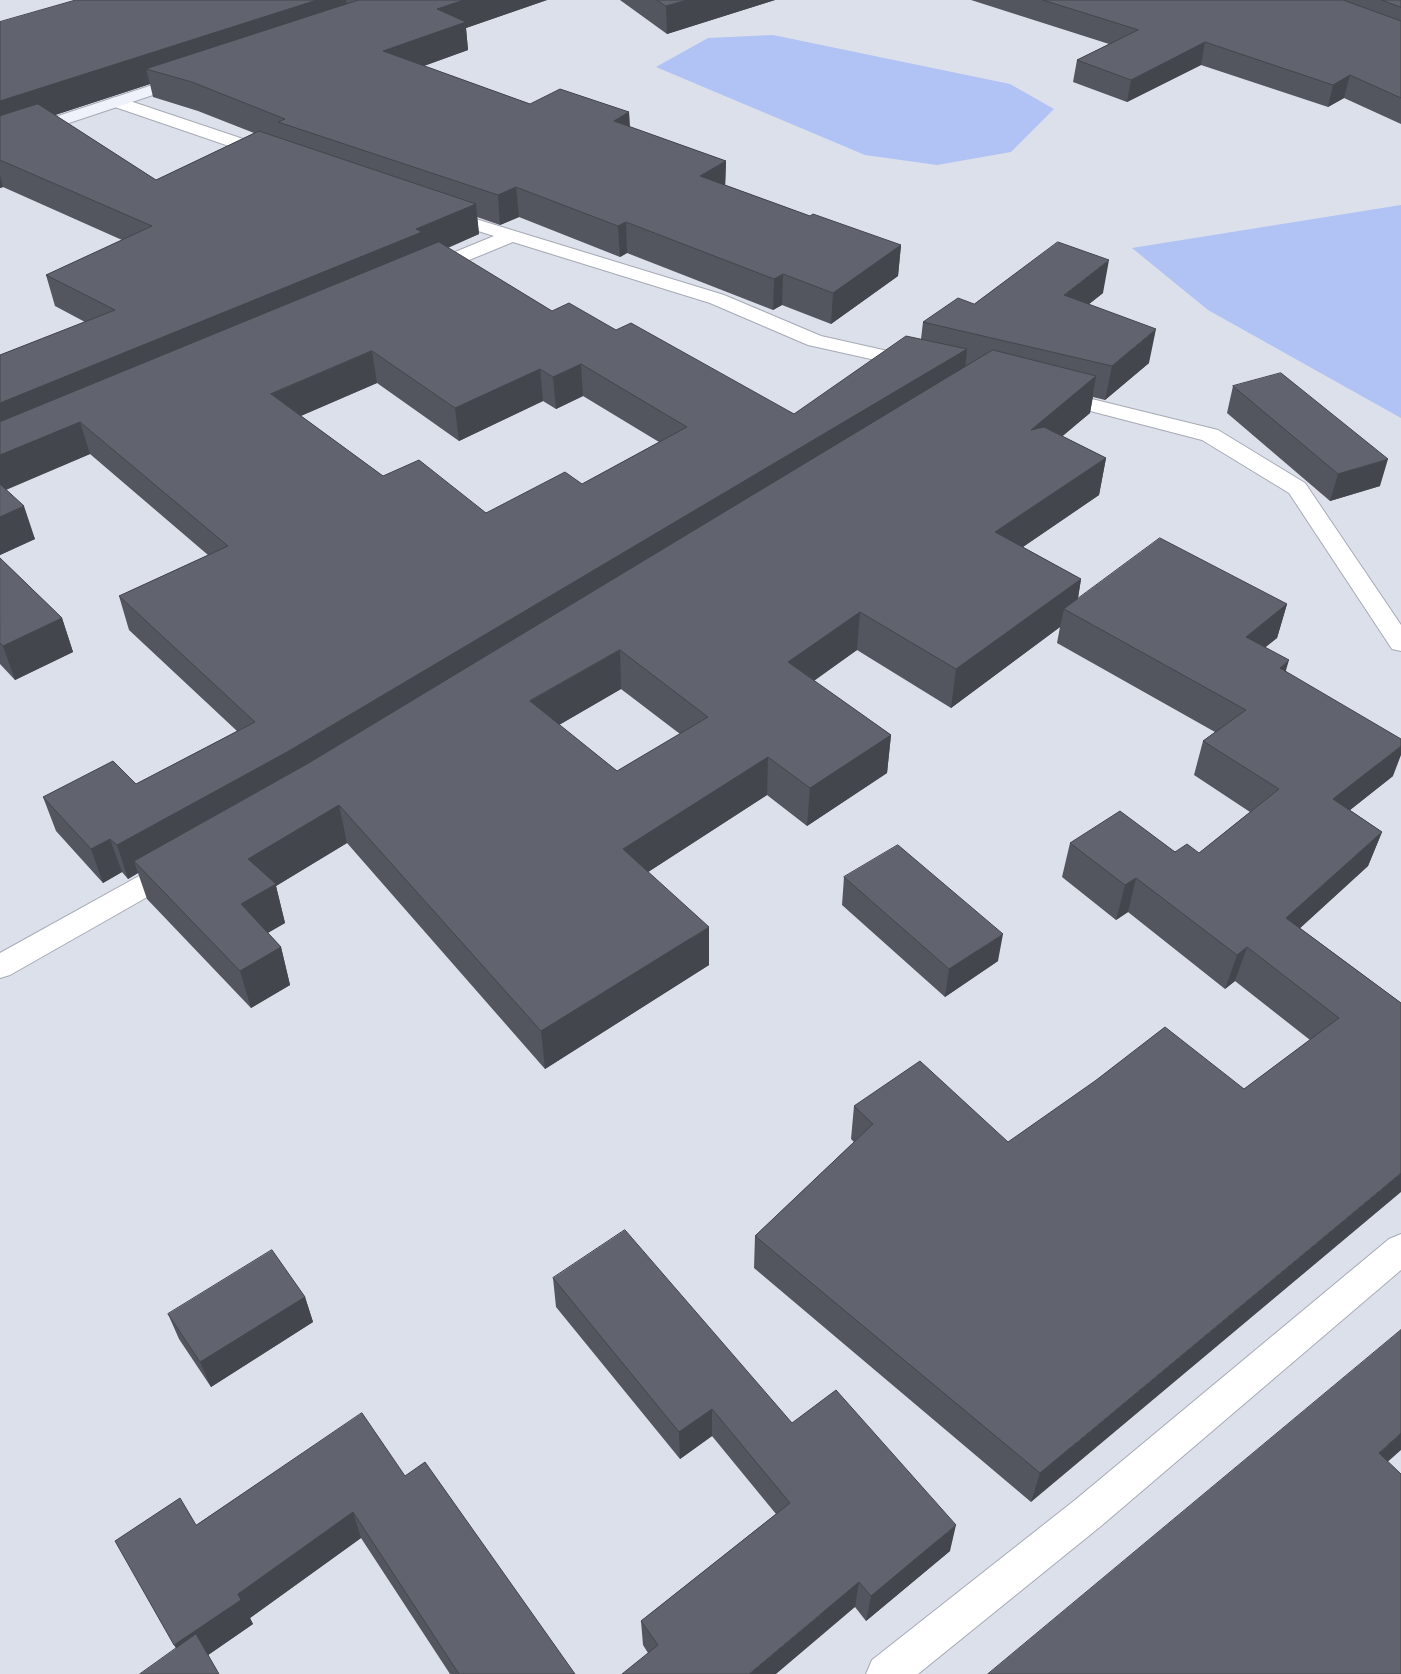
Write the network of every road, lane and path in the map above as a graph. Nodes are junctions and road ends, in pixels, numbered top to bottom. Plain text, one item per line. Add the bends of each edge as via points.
1 (202, 74) edge
2 (118, 102) junction
3 (0, 141) edge
4 (284, 159) edge
5 (423, 207) edge
6 (510, 236) junction
7 (410, 278) edge
8 (938, 368) edge
9 (1033, 390) edge
10 (1401, 644) edge
11 (195, 857) edge
12 (0, 967) edge
13 (1401, 1249) edge
14 (886, 1674) edge

1 - 2 street
2 - 3 street
2 - 4 street
5 - 6 street
6 - 7 street
6 - 8 street via 717,299 815,341
9 - 10 street via 1210,435 1298,488
11 - 12 street
13 - 14 street via 1088,1513

